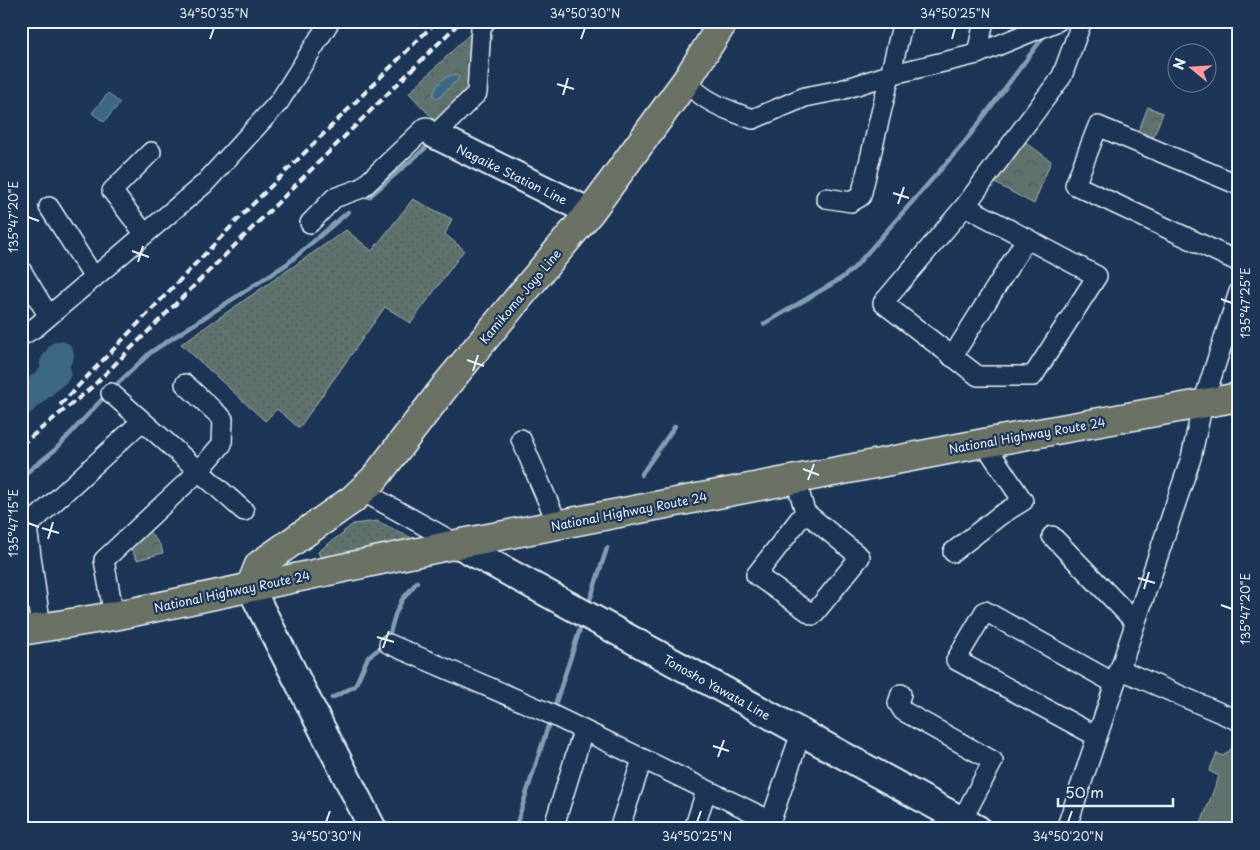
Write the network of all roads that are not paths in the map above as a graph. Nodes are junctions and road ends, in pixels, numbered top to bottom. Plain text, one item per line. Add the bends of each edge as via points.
1 (330, 21) edge
2 (486, 21) edge
3 (724, 21) edge
4 (903, 21) edge
5 (984, 21) edge
6 (1058, 21) edge
7 (1082, 21) edge
8 (977, 54) junction
9 (889, 75) junction
10 (686, 81) junction
11 (435, 135) junction
12 (151, 152) dead end
13 (1239, 186) edge
14 (826, 198) dead end
15 (966, 206) junction
16 (49, 207) dead end
17 (590, 212) junction
18 (310, 222) dead end
19 (144, 233) junction
20 (1026, 238) junction
21 (1239, 262) edge
22 (21, 270) edge
23 (93, 276) junction
24 (1239, 292) edge
25 (48, 315) junction
26 (21, 336) edge
27 (952, 357) junction
28 (185, 384) dead end
29 (111, 393) dead end
30 (1239, 397) edge
31 (1203, 403) junction
32 (142, 421) junction
33 (521, 440) dead end
34 (984, 443) junction
35 (199, 471) junction
36 (796, 480) junction
37 (362, 491) junction
38 (244, 511) dead end
39 (805, 512) junction
40 (558, 525) junction
41 (1052, 536) dead end
42 (457, 544) junction
43 (953, 552) dead end
44 (250, 587) junction
45 (114, 616) junction
46 (1134, 622) junction
47 (31, 630) edge
48 (388, 644) dead end
49 (1116, 676) junction
50 (901, 694) dead end
51 (1239, 721) edge
52 (583, 731) junction
53 (801, 733) junction
54 (1096, 736) junction
55 (642, 760) junction
56 (706, 791) junction
57 (970, 824) edge
58 (770, 825) edge
59 (373, 829) edge
60 (553, 829) edge
61 (619, 829) edge
62 (694, 829) edge
63 (1066, 829) edge

1 - 19 street via 279,102 204,184
2 - 11 street via 481,27 477,93
3 - 10 main road, Kamikoma Joyo Line
4 - 9 street
5 - 8 street
6 - 8 street
7 - 15 street via 1062,76
8 - 9 street
9 - 10 street via 805,97 753,119 695,93
9 - 14 street via 861,196 851,202
10 - 17 main road, Kamikoma Joyo Line
11 - 17 main road, Nagaike Station Line
11 - 18 street via 426,127 362,188 334,198
12 - 19 street via 112,191
13 - 21 street via 1098,126 1075,186
15 - 20 street
15 - 27 street via 883,303
16 - 23 street
17 - 37 main road, Kamikoma Joyo Line
19 - 23 street
20 - 27 street
20 - 27 street via 1097,276 1033,376 978,376
22 - 25 street
23 - 25 street
24 - 31 street
25 - 26 street
28 - 35 street via 223,419 222,444
29 - 32 street
30 - 31 main road, National Highway Route 24
31 - 34 main road, National Highway Route 24
31 - 46 street via 1191,458
32 - 35 street
32 - 47 street via 27,526
33 - 40 street
34 - 36 main road, National Highway Route 24
34 - 43 street via 1023,501
35 - 38 street
35 - 45 street via 104,560
36 - 39 street
36 - 40 main road, National Highway Route 24
37 - 42 street
37 - 44 main road, Kamikoma Joyo Line via 259,565
39 - 39 street via 860,557 813,615 756,575
40 - 42 main road, National Highway Route 24
41 - 46 street
42 - 44 main road, National Highway Route 24
42 - 53 main road, Tonosho Yawata Line
44 - 45 main road, National Highway Route 24
44 - 59 main road
45 - 47 main road, National Highway Route 24
46 - 49 street
48 - 52 street via 544,710
49 - 51 street
49 - 54 street
49 - 54 street via 984,611 956,660
50 - 57 street via 898,704 903,711 993,761
52 - 55 street
52 - 60 street
53 - 57 main road, Tonosho Yawata Line
53 - 58 street
54 - 63 street
55 - 56 street
55 - 61 street
56 - 58 street
56 - 62 street

